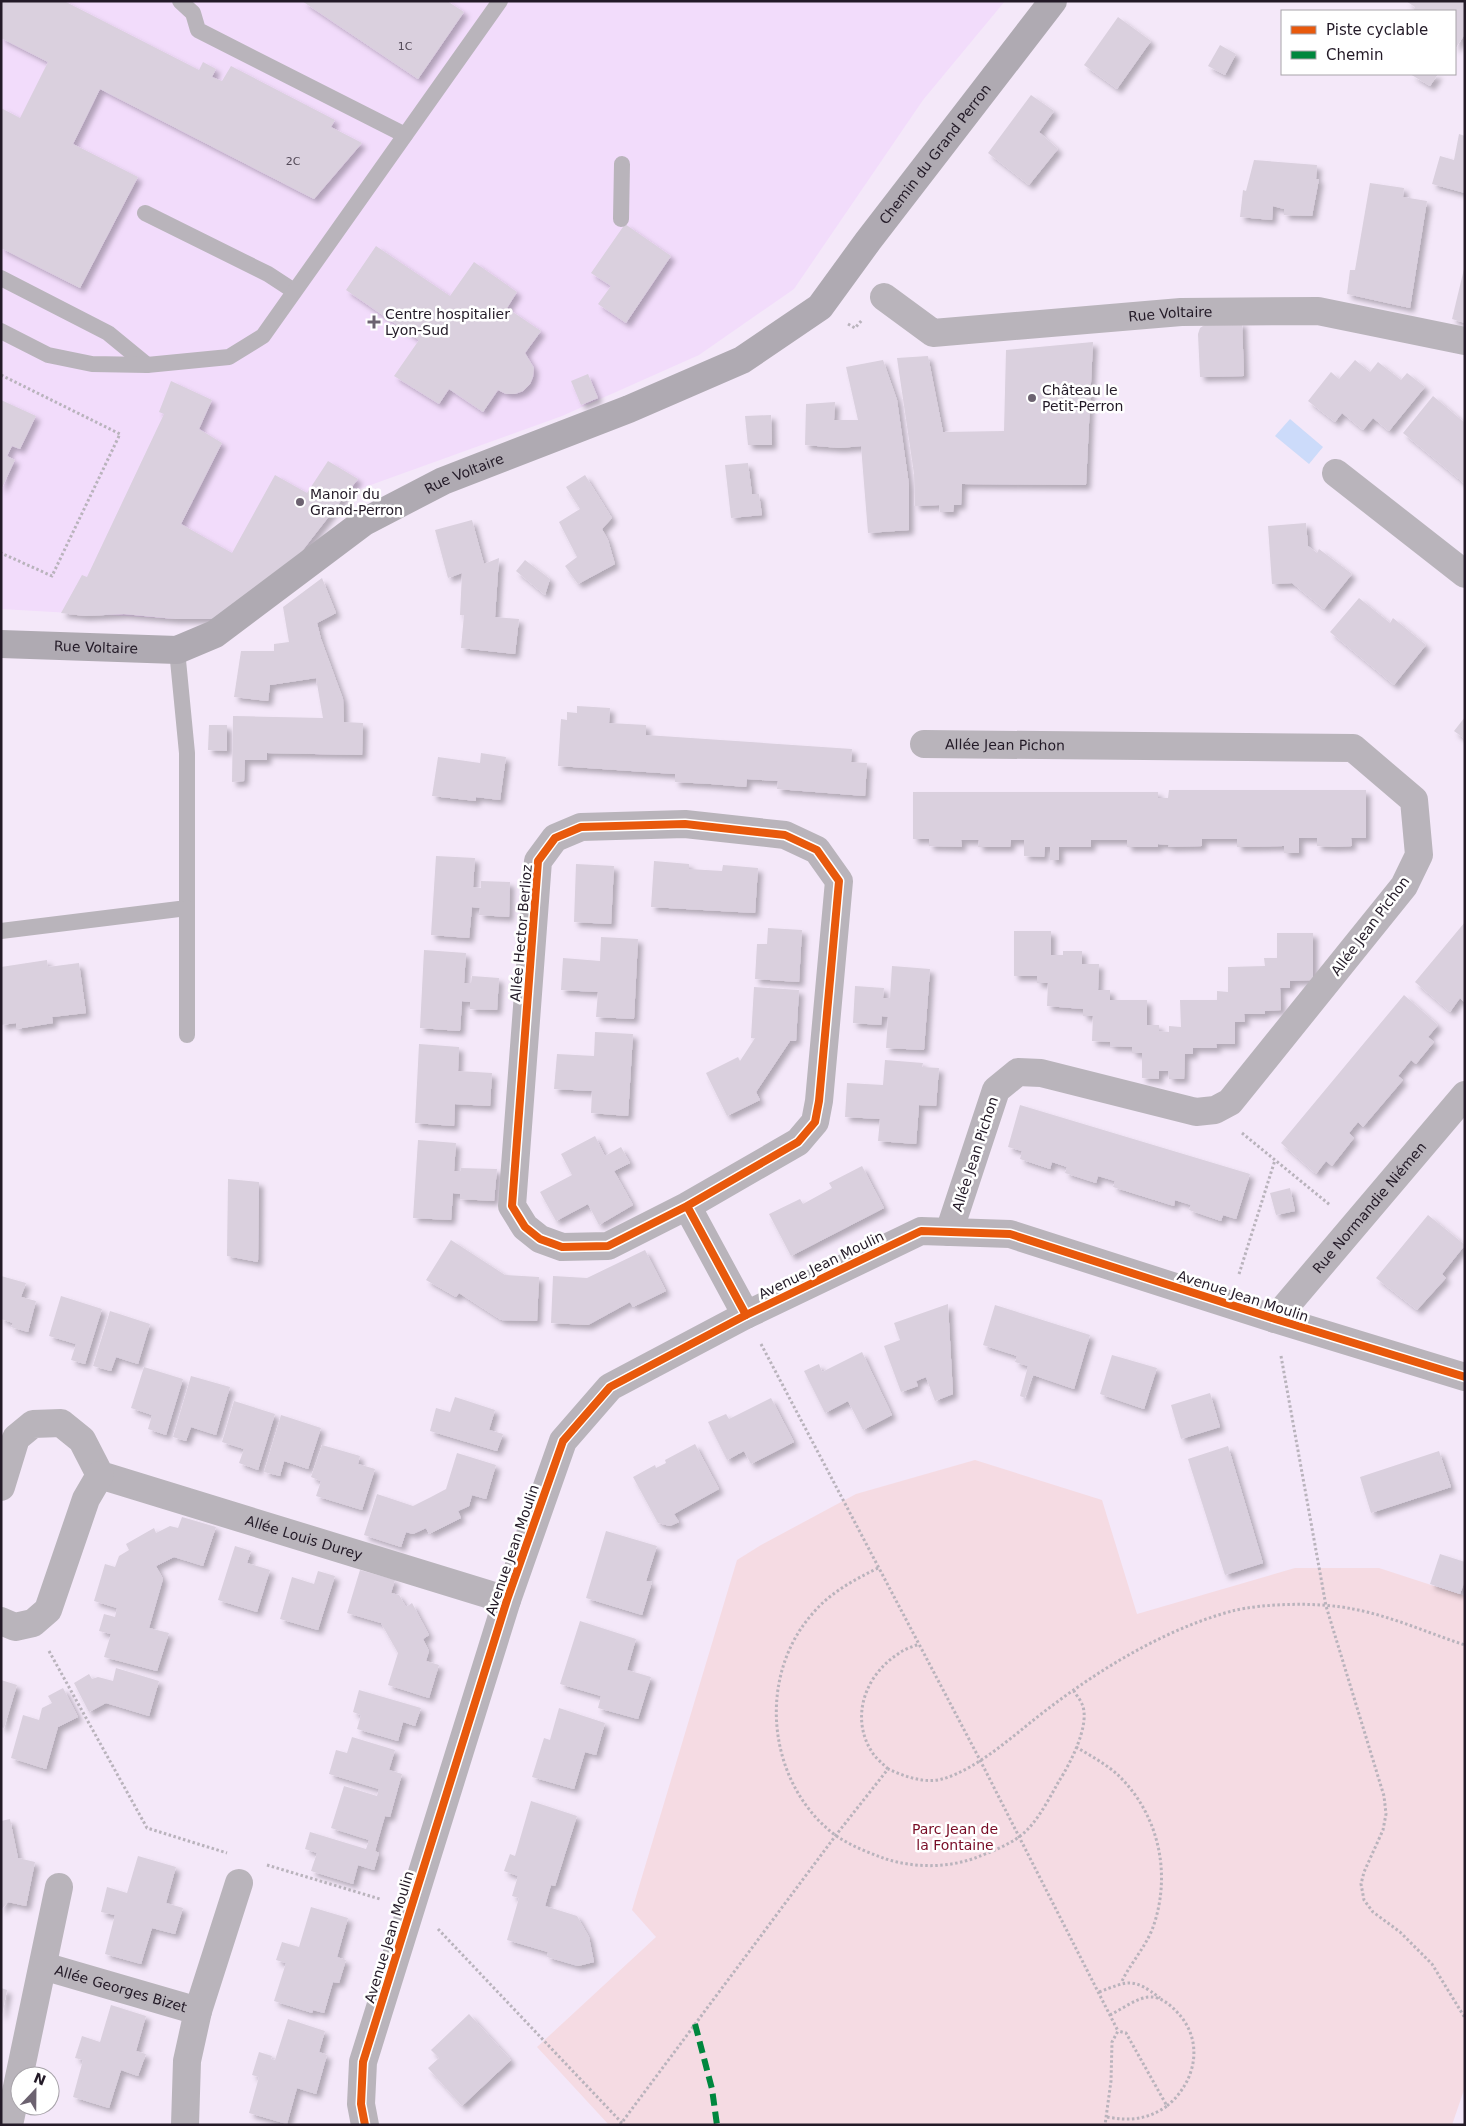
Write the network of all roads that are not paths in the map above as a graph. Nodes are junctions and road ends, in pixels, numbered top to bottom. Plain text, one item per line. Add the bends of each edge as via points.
1 (180, 1) edge
2 (500, 1) edge
3 (1053, 1) edge
4 (405, 135) junction
5 (622, 164) dead end
6 (145, 213) dead end
7 (621, 219) dead end
8 (1, 278) edge
9 (294, 291) junction
10 (884, 297) dead end
11 (820, 307) joint
12 (1, 331) edge
13 (1465, 341) edge
14 (147, 364) junction
15 (1336, 472) dead end
16 (1465, 574) edge
17 (1, 644) edge
18 (178, 650) junction
19 (924, 744) dead end
20 (187, 908) junction
21 (1, 931) edge
22 (187, 1035) dead end
23 (1465, 1095) edge
24 (687, 1206) junction
25 (950, 1232) junction
26 (746, 1315) junction
27 (1275, 1320) junction
28 (1465, 1378) edge
29 (100, 1475) junction
30 (1, 1488) edge
31 (508, 1600) junction
32 (1, 1621) edge
33 (239, 1883) dead end
34 (59, 1887) dead end
35 (43, 1966) junction
36 (198, 2011) junction
37 (9, 2125) edge
38 (185, 2125) edge
39 (365, 2125) edge

1 - 4 lane via 193,13 198,30
2 - 4 lane
3 - 11 street, Chemin du Grand Perron
4 - 9 lane
5 - 7 lane
6 - 9 lane via 268,274
8 - 14 lane via 108,333
9 - 14 lane via 263,336 229,357
10 - 13 street, Rue Voltaire via 933,333 1181,312 1318,311
11 - 18 street, Rue Voltaire via 742,360 629,410 443,481 364,522 215,634
12 - 14 lane via 48,356 92,364
15 - 16 street
17 - 18 street, Rue Voltaire
18 - 20 lane via 187,753
19 - 25 street, Allée Jean Pichon via 1353,748 1414,800 1419,855 1404,886 1230,1102 1215,1110 1196,1112 1041,1072 1018,1072 996,1090
20 - 21 lane
20 - 22 lane
23 - 27 street, Rue Normandie Niémen
24 - 24 street, Allée Hector Berlioz via 798,1142 815,1122 839,881 817,850 785,836 685,824 581,827 555,838 538,861 512,1206 525,1227 540,1239 562,1247 608,1246
24 - 26 street
25 - 26 street, Avenue Jean Moulin via 921,1231
25 - 27 street, Avenue Jean Moulin via 1010,1234
26 - 31 street, Avenue Jean Moulin via 610,1387 563,1441
27 - 28 street, Avenue Jean Moulin
29 - 30 street via 82,1440 61,1423 33,1424 16,1438
29 - 31 street, Allée Louis Durey
29 - 32 street via 86,1499 48,1610 33,1623 15,1627
31 - 39 street, Avenue Jean Moulin via 363,2062 361,2104
33 - 36 street, Allée Georges Bizet
34 - 35 street, Allée Georges Bizet
35 - 36 street, Allée Georges Bizet
35 - 37 street, Allée Georges Bizet
36 - 38 street, Allée Georges Bizet via 187,2061

